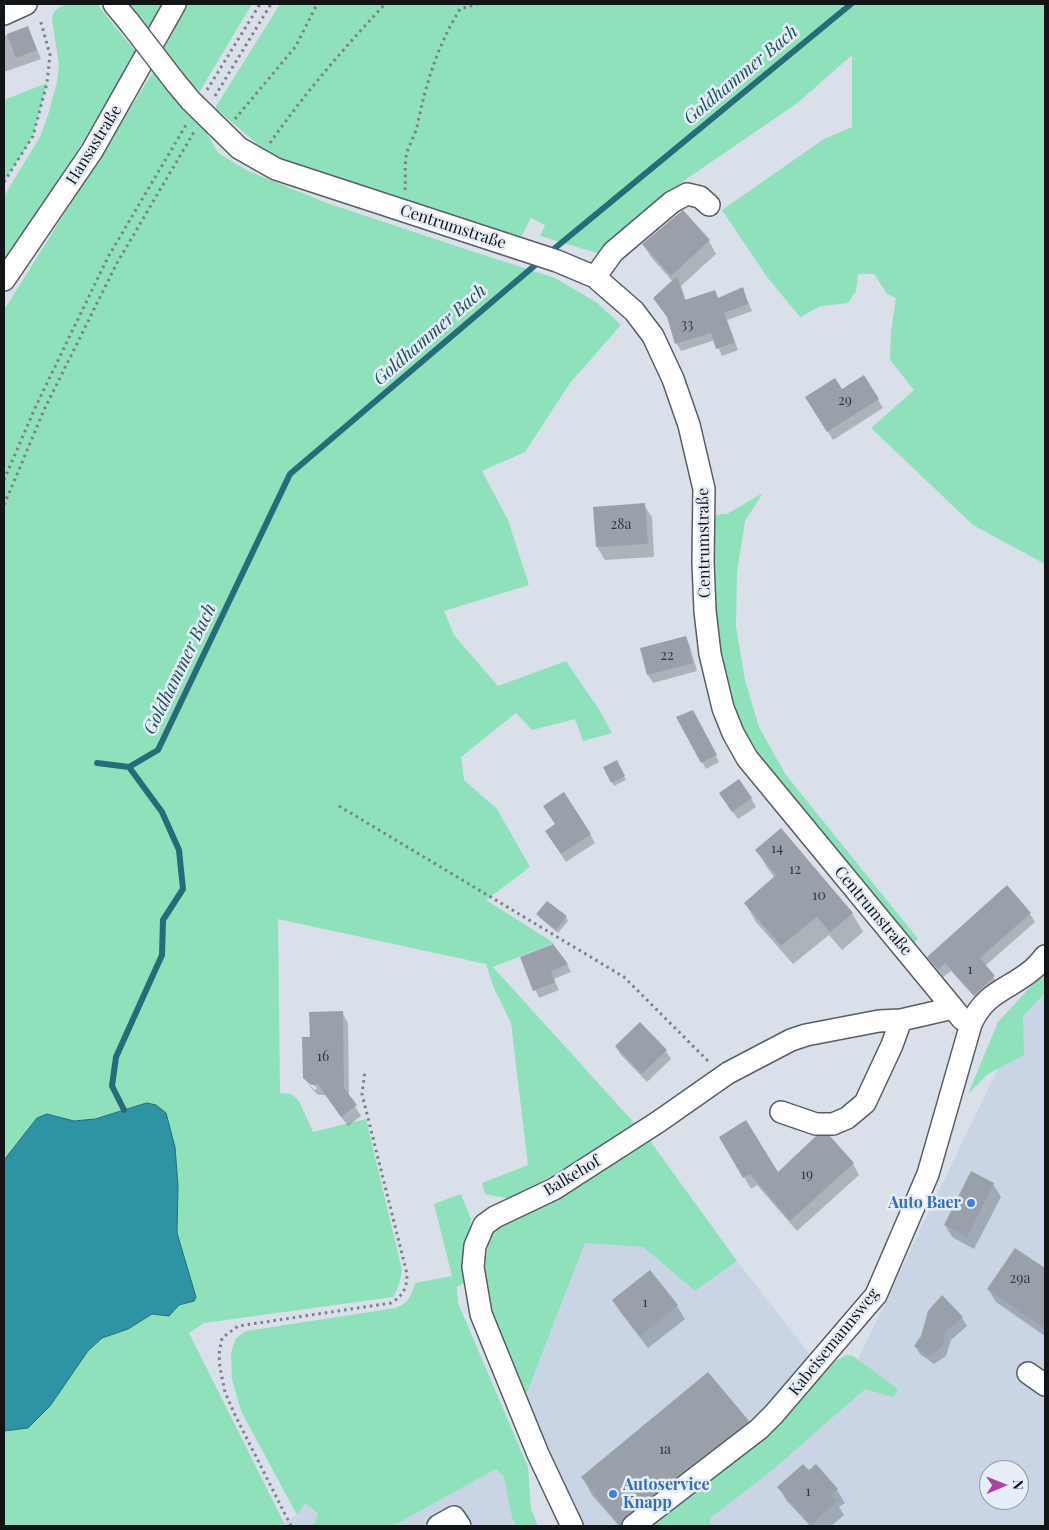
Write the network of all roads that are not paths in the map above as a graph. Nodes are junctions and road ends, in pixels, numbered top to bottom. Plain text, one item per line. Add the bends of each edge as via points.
1 (114, 4) edge
2 (175, 4) edge
3 (32, 9) edge
4 (4, 14) edge
5 (709, 205) dead end
6 (595, 277) junction
7 (4, 280) edge
8 (1045, 956) edge
9 (953, 1008) junction
10 (901, 1020) junction
11 (971, 1024) junction
12 (781, 1112) dead end
13 (1028, 1373) dead end
14 (1045, 1385) edge
15 (438, 1526) edge
16 (460, 1526) edge
17 (572, 1526) edge
18 (633, 1526) edge

1 - 6 street, Centrumstraße, bridge via 201,110 239,148 258,160
2 - 7 street, Hansastraße via 92,151
3 - 4 street
5 - 6 street via 700,197 686,194 672,202 613,252
6 - 9 street, Centrumstraße via 634,311 653,336 689,425 704,489 703,562 710,654 723,708 733,733 747,758
8 - 11 street, Kabeisemannsweg via 1032,971 982,1005
9 - 10 street, Balkehof
9 - 11 street, Centrumstraße
10 - 12 street via 865,1103 847,1118 832,1124 816,1124
10 - 17 street, Balkehof via 879,1021 791,1040 728,1073 554,1189 484,1225 475,1246 473,1267 481,1314 538,1454
11 - 18 street, Kabeisemannsweg via 928,1174 876,1296 759,1429
13 - 14 street
15 - 16 street via 454,1517

